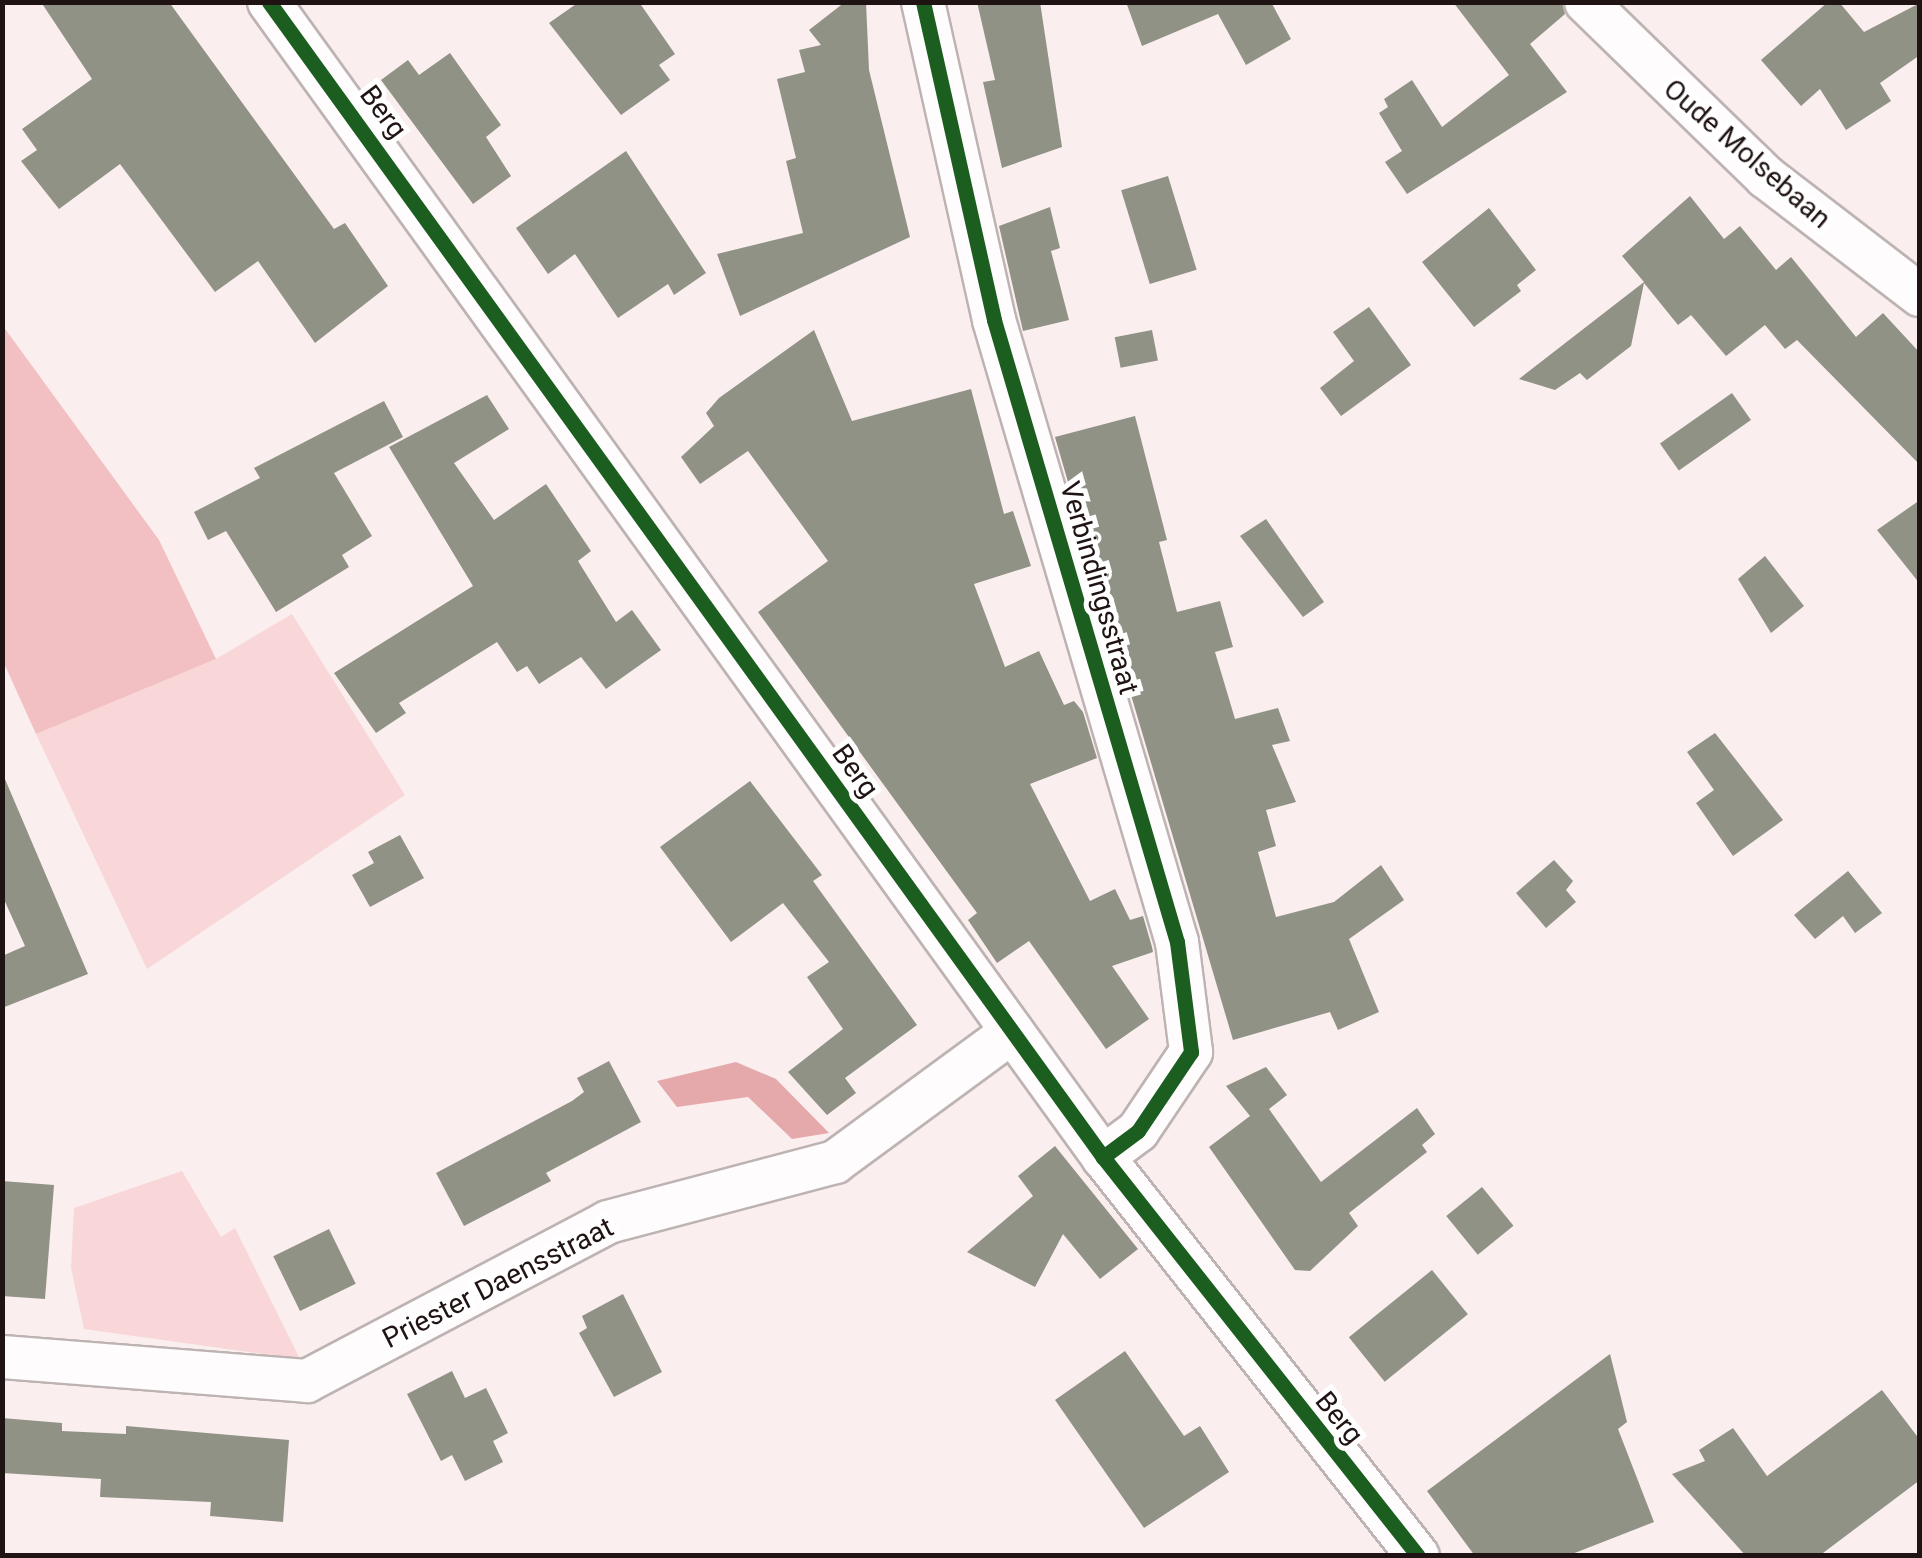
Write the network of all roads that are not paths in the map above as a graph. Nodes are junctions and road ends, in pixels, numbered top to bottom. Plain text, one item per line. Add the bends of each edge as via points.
1 (269, 2) edge
2 (923, 2) edge
3 (1586, 2) edge
4 (1920, 295) edge
5 (1012, 1032) junction
6 (1103, 1157) junction
7 (2, 1358) edge
8 (1418, 1556) edge

1 - 5 street, Berg
2 - 6 street, Verbindingsstraat via 994,320 1178,942 1192,1052 1138,1130
3 - 4 street, Oude Molsebaan via 1766,177
5 - 6 street, Berg
5 - 7 street, Priester Daensstraat via 835,1162 608,1222 307,1381
6 - 8 street, Berg

